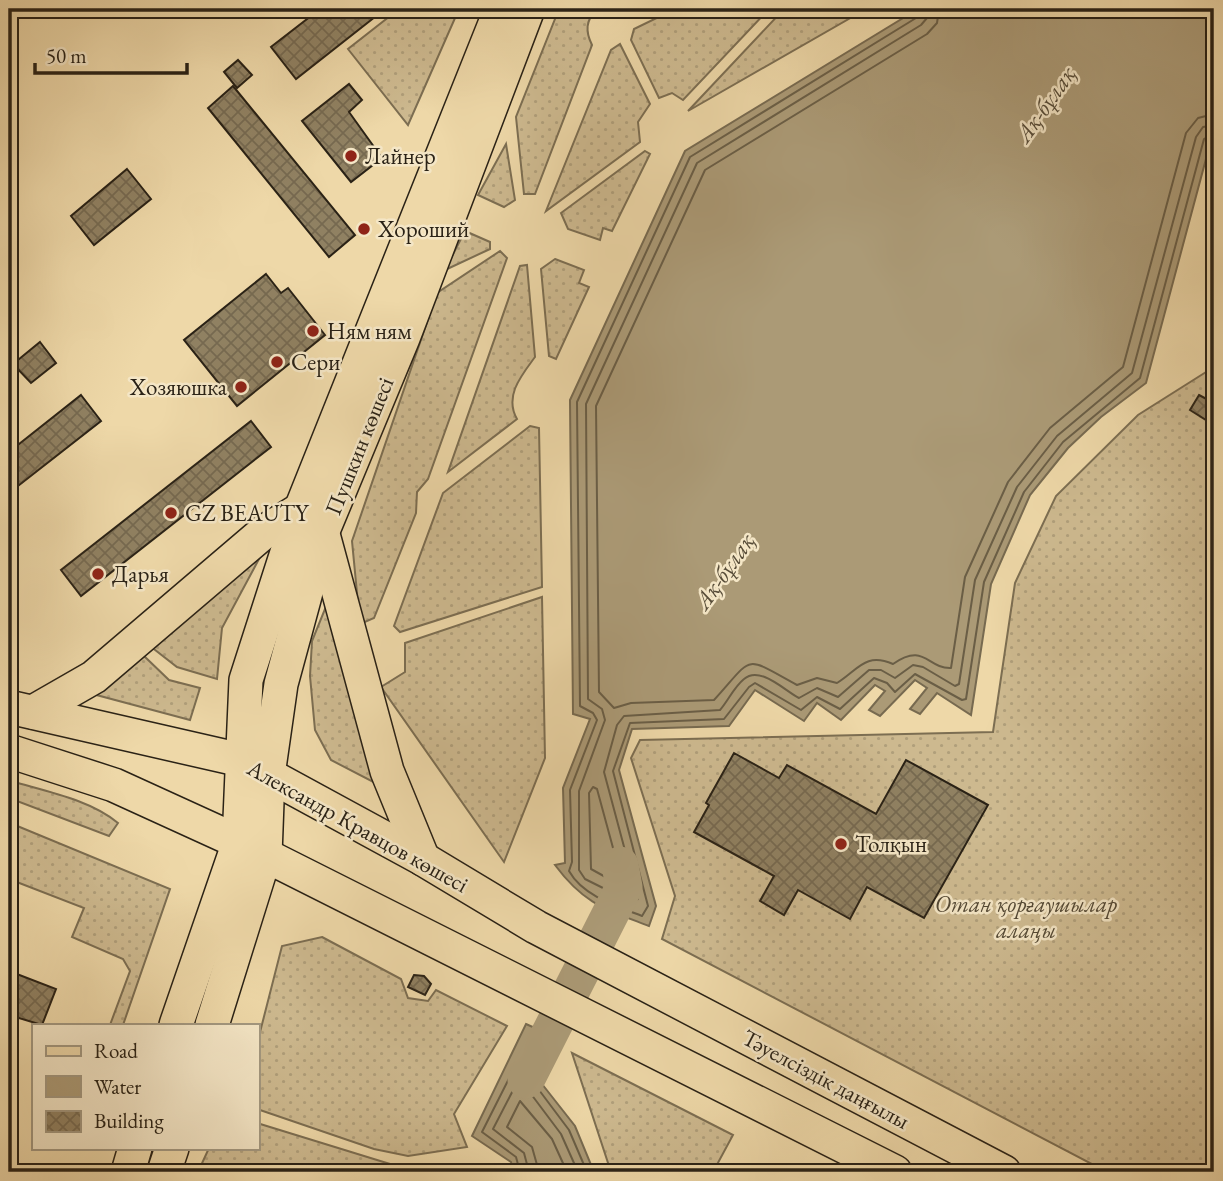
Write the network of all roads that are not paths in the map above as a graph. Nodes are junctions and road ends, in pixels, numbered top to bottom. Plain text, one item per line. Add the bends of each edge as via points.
1 (501, 9) edge
2 (528, 9) edge
3 (312, 521) junction
4 (21, 709) edge
5 (9, 751) edge
6 (254, 767) junction
7 (252, 848) junction
8 (423, 859) junction
9 (649, 985) joint
10 (176, 1024) edge
11 (212, 1024) edge
12 (134, 1150) edge
13 (171, 1150) edge
14 (128, 1172) edge
15 (164, 1172) edge
16 (895, 1172) edge
17 (1003, 1172) edge

1 - 3 main road, Пушкин көшесі
2 - 3 main road, Пушкин көшесі via 403,338
3 - 4 main road via 264,532 94,677
3 - 6 main road, Пушкин көшесі via 281,684
3 - 8 main road via 387,771
4 - 6 main road, Александр Кравцов көшесі
5 - 7 main road via 114,785
6 - 7 main road, Пушкин көшесі
6 - 8 main road, Александр Кравцов көшесі
7 - 10 main road
7 - 11 main road
7 - 16 main road
8 - 9 main road, Александр Кравцов көшесі via 536,927
9 - 17 main road, Тәуелсіздік даңғылы
12 - 14 main road
13 - 15 main road

